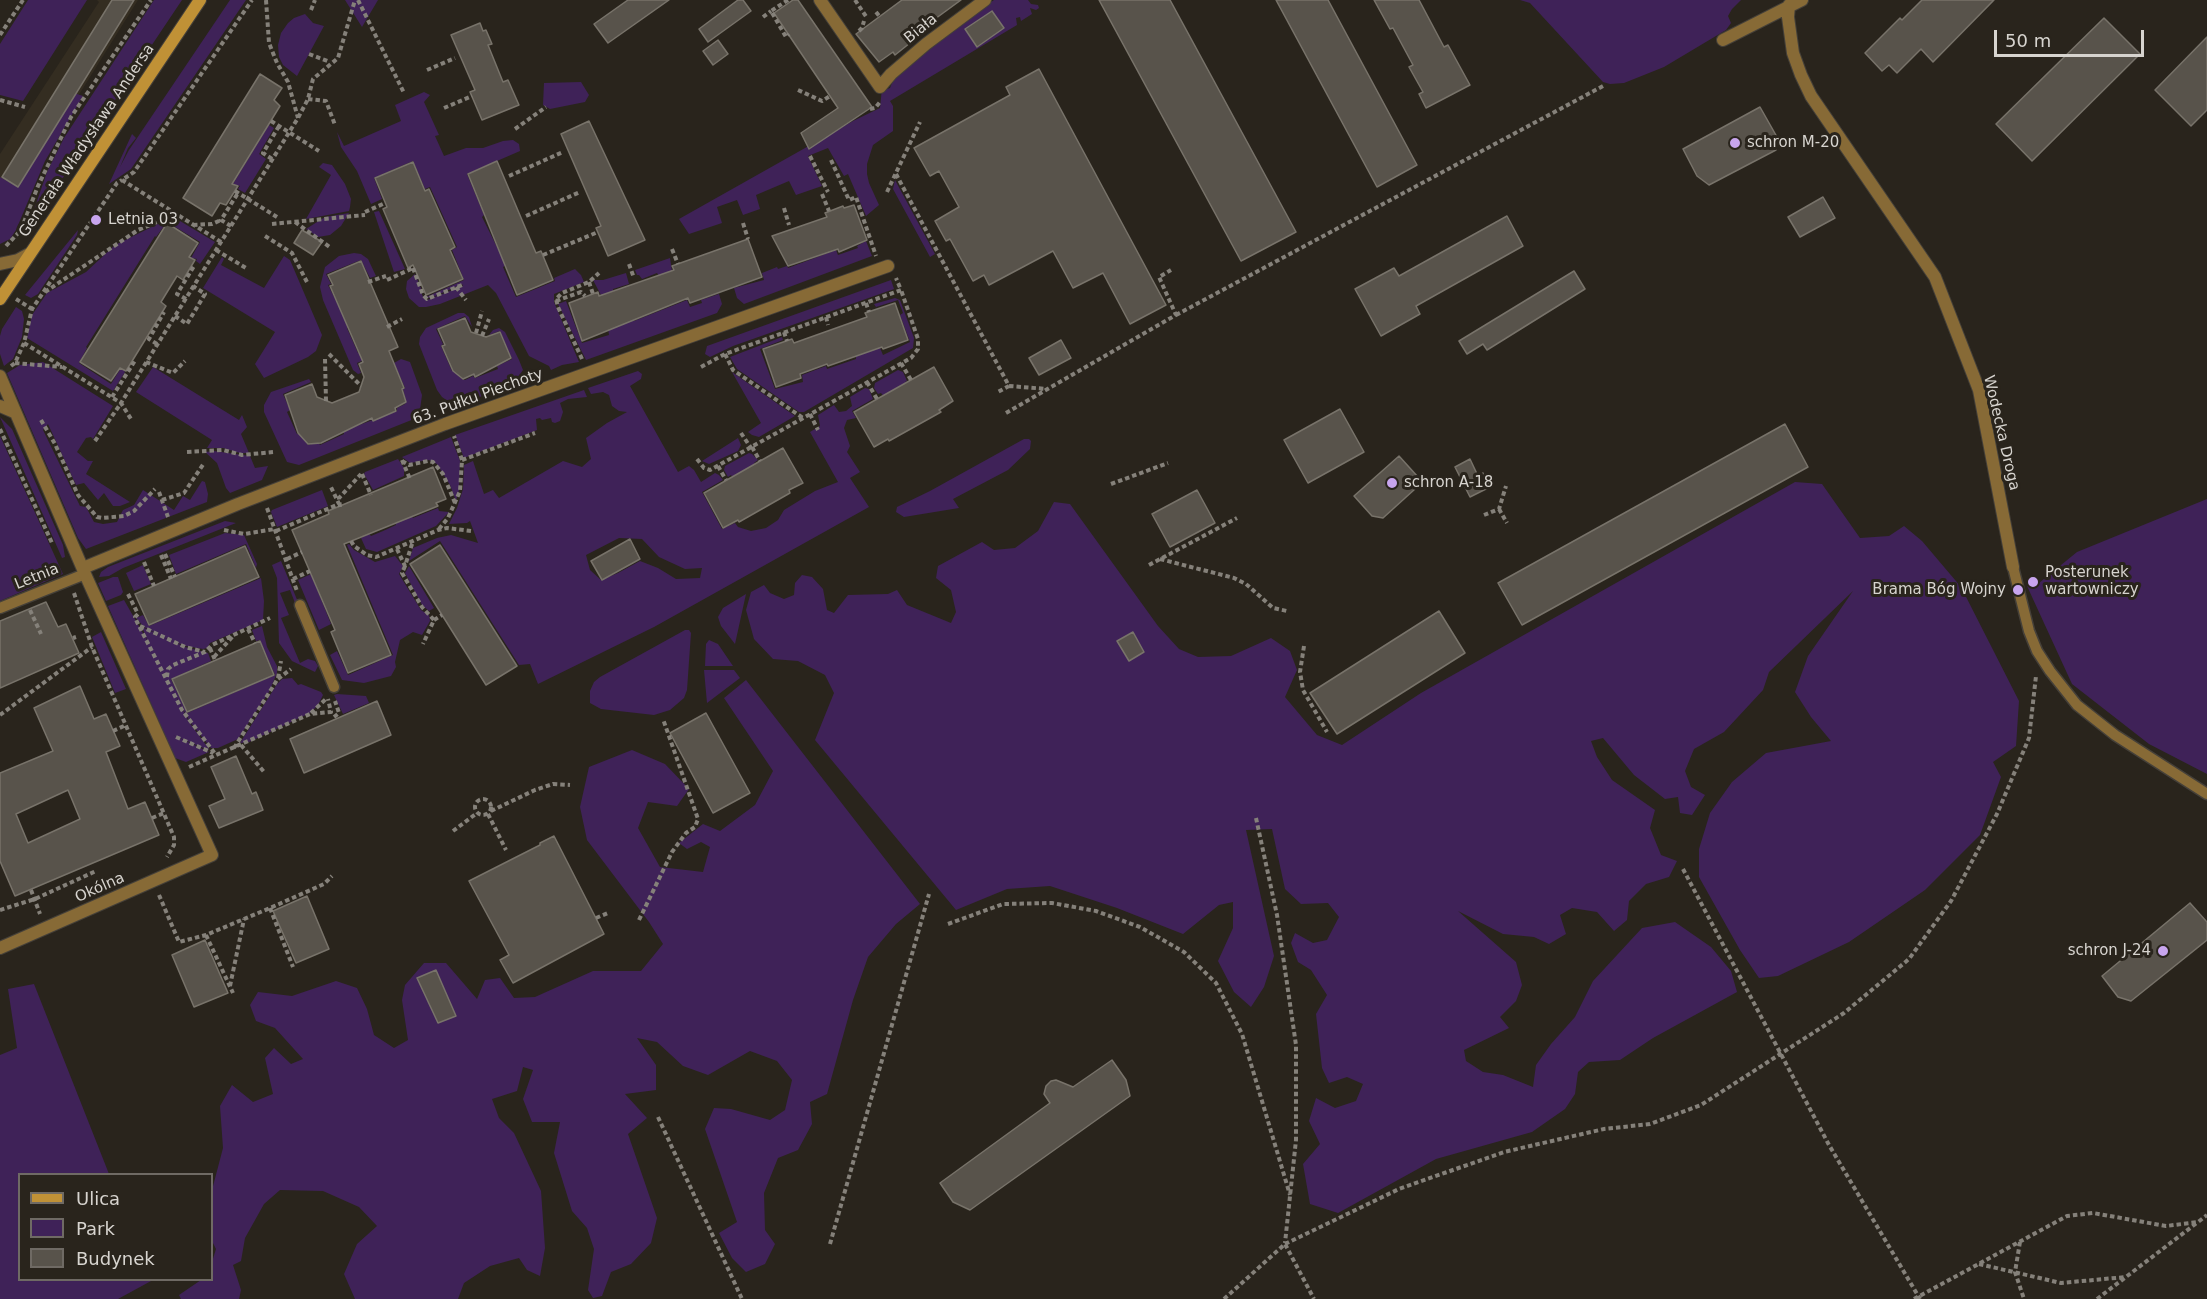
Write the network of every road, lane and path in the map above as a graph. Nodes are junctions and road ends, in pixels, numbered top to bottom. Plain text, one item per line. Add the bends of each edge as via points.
1 (22, 0) edge
2 (151, 0) edge
3 (200, 0) edge
4 (252, 0) edge
5 (266, 0) edge
6 (315, 0) edge
7 (356, 0) edge
8 (788, 0) edge
9 (820, 0) edge
10 (855, 0) edge
11 (985, 0) edge
12 (1802, 0) edge
13 (1785, 3) edge
14 (311, 10) dead end
15 (771, 11) junction
16 (876, 12) dead end
17 (763, 17) dead end
18 (880, 17) dead end
19 (857, 32) dead end
20 (789, 34) dead end
21 (0, 35) edge
22 (1723, 40) dead end
23 (309, 54) dead end
24 (455, 58) dead end
25 (331, 62) junction
26 (427, 70) dead end
27 (1603, 86) dead end
28 (798, 90) dead end
29 (405, 93) dead end
30 (881, 93) junction
31 (472, 96) dead end
32 (830, 96) dead end
33 (308, 99) junction
34 (0, 100) edge
35 (25, 107) dead end
36 (546, 107) dead end
37 (444, 108) dead end
38 (870, 109) dead end
39 (297, 118) junction
40 (271, 121) dead end
41 (920, 122) dead end
42 (335, 125) dead end
43 (279, 126) junction
44 (515, 129) dead end
45 (289, 132) junction
46 (319, 151) dead end
47 (563, 152) dead end
48 (810, 156) dead end
49 (272, 159) junction
50 (831, 160) dead end
51 (896, 174) junction
52 (509, 176) dead end
53 (122, 180) junction
54 (580, 192) dead end
55 (828, 192) dead end
56 (887, 192) dead end
57 (822, 194) dead end
58 (247, 199) junction
59 (385, 203) dead end
60 (783, 208) dead end
61 (830, 211) dead end
62 (526, 216) dead end
63 (277, 217) dead end
64 (183, 219) junction
65 (221, 220) junction
66 (295, 222) junction
67 (743, 223) dead end
68 (272, 224) dead end
69 (193, 225) junction
70 (789, 225) dead end
71 (231, 226) junction
72 (598, 232) dead end
73 (265, 236) dead end
74 (748, 239) dead end
75 (221, 242) junction
76 (0, 248) edge
77 (332, 248) dead end
78 (672, 249) dead end
79 (216, 250) junction
80 (29, 254) junction
81 (543, 255) dead end
82 (0, 264) edge
83 (628, 264) dead end
84 (678, 264) dead end
85 (884, 267) junction
86 (246, 268) dead end
87 (1171, 270) dead end
88 (203, 272) junction
89 (599, 273) dead end
90 (634, 278) dead end
91 (368, 282) dead end
92 (589, 282) junction
93 (309, 284) dead end
94 (462, 285) dead end
95 (193, 286) junction
96 (456, 287) junction
97 (901, 290) junction
98 (42, 294) junction
99 (593, 294) dead end
100 (585, 296) dead end
101 (0, 299) edge
102 (186, 299) junction
103 (466, 300) dead end
104 (556, 301) junction
105 (866, 303) junction
106 (482, 311) dead end
107 (869, 312) dead end
108 (1176, 315) junction
109 (174, 317) junction
110 (826, 317) junction
111 (402, 319) dead end
112 (489, 319) dead end
113 (828, 325) dead end
114 (387, 327) dead end
115 (784, 332) junction
116 (476, 333) dead end
117 (482, 336) dead end
118 (788, 341) dead end
119 (24, 343) junction
120 (157, 344) junction
121 (329, 354) dead end
122 (725, 354) junction
123 (326, 359) dead end
124 (185, 361) dead end
125 (584, 362) dead end
126 (15, 363) junction
127 (146, 363) junction
128 (901, 363) junction
129 (701, 367) dead end
130 (65, 368) junction
131 (4, 372) edge
132 (911, 380) dead end
133 (867, 382) junction
134 (361, 386) dead end
135 (1008, 386) junction
136 (1048, 389) junction
137 (996, 393) dead end
138 (112, 397) junction
139 (877, 399) dead end
140 (326, 401) dead end
141 (121, 403) junction
142 (0, 406) edge
143 (14, 412) junction
144 (1006, 413) dead end
145 (810, 414) junction
146 (803, 418) junction
147 (131, 419) dead end
148 (41, 420) dead end
149 (445, 424) junction
150 (0, 429) edge
151 (818, 430) dead end
152 (535, 433) dead end
153 (741, 433) dead end
154 (95, 441) dead end
155 (751, 447) junction
156 (187, 452) dead end
157 (273, 452) dead end
158 (399, 455) dead end
159 (697, 459) dead end
160 (462, 460) junction
161 (402, 461) junction
162 (760, 461) dead end
163 (204, 463) dead end
164 (1168, 463) dead end
165 (718, 466) junction
166 (410, 479) dead end
167 (726, 480) dead end
168 (329, 483) dead end
169 (1111, 484) dead end
170 (1506, 486) dead end
171 (371, 495) dead end
172 (162, 500) junction
173 (456, 504) junction
174 (339, 505) junction
175 (267, 508) dead end
176 (1499, 509) junction
177 (1484, 515) dead end
178 (1237, 518) dead end
179 (170, 521) dead end
180 (1507, 523) dead end
181 (224, 530) dead end
182 (276, 530) junction
183 (438, 530) junction
184 (471, 531) dead end
185 (351, 541) dead end
186 (413, 541) junction
187 (397, 549) junction
188 (56, 552) dead end
189 (302, 552) dead end
190 (163, 554) dead end
191 (287, 559) junction
192 (1160, 559) junction
193 (144, 562) dead end
194 (1149, 565) dead end
195 (405, 566) junction
196 (2013, 567) joint
197 (84, 571) junction
198 (310, 571) dead end
199 (173, 578) dead end
200 (293, 579) junction
201 (70, 580) junction
202 (154, 586) dead end
203 (128, 594) dead end
204 (25, 598) junction
205 (300, 605) joint
206 (0, 608) edge
207 (1287, 611) dead end
208 (442, 615) dead end
209 (270, 618) dead end
210 (434, 620) junction
211 (140, 626) junction
212 (248, 629) junction
213 (41, 634) dead end
214 (235, 635) junction
215 (255, 643) dead end
216 (423, 644) dead end
217 (1304, 646) dead end
218 (92, 647) junction
219 (210, 648) junction
220 (2037, 651) junction
221 (205, 652) junction
222 (281, 661) dead end
223 (291, 669) dead end
224 (167, 677) junction
225 (274, 685) junction
226 (330, 689) joint
227 (328, 697) junction
228 (331, 712) junction
229 (310, 714) junction
230 (0, 715) edge
231 (335, 719) dead end
232 (663, 719) dead end
233 (152, 723) junction
234 (126, 725) junction
235 (113, 730) dead end
236 (1327, 732) dead end
237 (241, 745) junction
238 (234, 748) junction
239 (215, 754) junction
240 (265, 773) dead end
241 (174, 774) junction
242 (570, 785) dead end
243 (2207, 794) edge
244 (489, 812) junction
245 (164, 813) junction
246 (477, 813) junction
247 (152, 818) dead end
248 (1256, 818) dead end
249 (453, 831) dead end
250 (506, 850) dead end
251 (165, 859) dead end
252 (1683, 869) dead end
253 (96, 871) dead end
254 (332, 876) dead end
255 (152, 880) junction
256 (31, 890) dead end
257 (929, 894) dead end
258 (35, 899) junction
259 (270, 908) junction
260 (0, 910) edge
261 (51, 911) dead end
262 (608, 913) dead end
263 (596, 918) dead end
264 (244, 919) junction
265 (639, 920) dead end
266 (948, 924) dead end
267 (206, 935) junction
268 (0, 948) edge
269 (293, 967) dead end
270 (230, 986) junction
271 (233, 993) dead end
272 (1782, 1054) junction
273 (658, 1118) dead end
274 (1290, 1195) junction
275 (2207, 1215) edge
276 (2198, 1222) junction
277 (2020, 1242) junction
278 (830, 1244) dead end
279 (1285, 1244) junction
280 (1978, 1264) junction
281 (2015, 1272) junction
282 (2126, 1277) junction
283 (1918, 1298) edge
284 (742, 1299) edge
285 (1224, 1299) edge
286 (1314, 1299) edge
287 (2024, 1299) edge
288 (2097, 1299) edge

1 - 21 path
2 - 76 path via 71,117 21,230
3 - 80 main road, Generała Władysława Andersa
4 - 53 path via 134,172
5 - 39 path via 269,43 288,82
6 - 14 path
7 - 25 path via 338,58
7 - 29 path
8 - 15 path
9 - 30 street
10 - 19 path via 866,20
11 - 30 street, Biała via 891,74
12 - 13 street
13 - 22 street
13 - 196 street, Wodecka Droga via 1793,53 1811,96 1935,277 1979,390
15 - 17 path
15 - 20 path via 786,37
16 - 18 path
23 - 25 path
24 - 26 path
25 - 33 path via 313,79
27 - 108 path
28 - 32 path via 822,101
30 - 38 path via 875,108
31 - 37 path
33 - 39 path
33 - 42 path via 326,101
34 - 35 path
36 - 44 path
39 - 45 path
40 - 43 path
41 - 51 path
43 - 45 path
43 - 49 path via 263,153
45 - 46 path
45 - 49 path
47 - 52 path
48 - 55 path
49 - 58 path
50 - 85 path via 849,200 856,197
51 - 56 path
51 - 135 path
53 - 64 path
53 - 98 path
54 - 62 path
57 - 61 path
58 - 63 path
58 - 65 path via 237,192
58 - 71 path
59 - 66 path via 365,213
60 - 70 path
64 - 69 path
64 - 98 path via 164,219 138,230
65 - 69 path
65 - 71 path
66 - 68 path
66 - 77 path
67 - 74 path
69 - 75 path
71 - 75 path
72 - 81 path
73 - 93 path via 292,252
75 - 79 path
78 - 84 path
79 - 86 path
79 - 88 path
80 - 82 street
80 - 101 main road, Generała Władysława Andersa
83 - 90 path
85 - 97 path via 895,276
85 - 149 street, 63. Pułku Piechoty
87 - 108 path via 1159,276
88 - 95 path
88 - 102 path via 193,266 177,294
89 - 92 path
91 - 96 path via 414,268 427,299
92 - 99 path
92 - 104 path via 562,293
94 - 96 path
95 - 102 path
95 - 109 path via 205,294 187,324
96 - 103 path
97 - 105 path
97 - 128 path via 919,345 914,355
98 - 119 path via 32,309
100 - 104 path via 581,292
102 - 109 path
104 - 125 path
105 - 107 path
105 - 110 path
106 - 116 path
108 - 136 path
109 - 120 path
109 - 120 path via 164,312 148,339
110 - 113 path
110 - 115 path
111 - 114 path
112 - 117 path
115 - 118 path
115 - 122 path
119 - 126 path
119 - 130 path
120 - 127 path
121 - 134 path
122 - 129 path
122 - 146 path via 733,370
123 - 140 path
124 - 127 path via 173,373
126 - 130 path
126 - 131 path
127 - 138 path via 135,358
127 - 141 path
128 - 132 path
128 - 133 path
130 - 138 path
131 - 143 street
133 - 139 path
133 - 145 path
135 - 136 path
135 - 137 path
136 - 144 path
138 - 141 path
141 - 147 path
141 - 154 path
142 - 143 street
143 - 197 street
145 - 146 path
145 - 151 path
146 - 155 path
148 - 172 path via 78,495 97,517 124,516 157,490
149 - 160 path via 453,433
149 - 197 street, 63. Pułku Piechoty via 248,500
150 - 188 path
152 - 160 path
153 - 155 path
155 - 162 path
155 - 165 path
156 - 157 path
158 - 161 path
159 - 165 path via 707,470
160 - 173 path
161 - 166 path
161 - 173 path via 409,465 428,461 438,466
163 - 172 path via 184,493
164 - 169 path
165 - 167 path
168 - 174 path
170 - 176 path
171 - 174 path via 361,472 339,498
172 - 179 path
173 - 183 path
174 - 182 path
175 - 182 path
176 - 177 path
176 - 180 path
178 - 192 path
181 - 182 path via 244,534
182 - 191 path
183 - 184 path
183 - 186 path
185 - 187 path via 367,555 376,557
186 - 187 path
186 - 195 path
187 - 195 path
189 - 191 path
190 - 199 path
191 - 200 path
192 - 194 path
192 - 207 path via 1234,578 1273,609
193 - 202 path
195 - 210 path via 402,573 422,608
196 - 220 lane, Wodecka Droga
197 - 201 lane, Letnia
197 - 233 street
198 - 200 path
200 - 205 path
201 - 204 lane, Letnia
201 - 218 path
203 - 211 path
204 - 206 lane, Letnia
204 - 213 path
205 - 226 lane
208 - 210 path
209 - 212 path
210 - 216 path
211 - 221 path
211 - 224 path
212 - 214 path
212 - 215 path
214 - 219 path
214 - 219 path via 214,659
217 - 236 path via 1300,672 1303,690
218 - 230 path
218 - 234 path
219 - 221 path
220 - 243 lane, Wodecka Droga via 2077,705 2115,735
220 - 272 path via 2029,738 1997,814 1951,901 1909,959 1844,1013
221 - 224 path via 173,665
222 - 225 path
223 - 225 path
224 - 239 path via 190,722
225 - 238 path
226 - 227 path
227 - 228 path
227 - 229 path
228 - 229 path
228 - 231 path
229 - 237 path
232 - 265 path via 698,819 672,852
233 - 239 path
233 - 241 street
234 - 235 path
234 - 245 path
237 - 238 path
237 - 240 path
238 - 239 path
239 - 241 path
241 - 255 street, Okólna via 212,855
242 - 244 path via 553,784 535,790
244 - 246 path
244 - 246 path via 490,802 482,799 475,805
244 - 250 path
245 - 247 path
245 - 251 path via 174,837 174,845
246 - 249 path
248 - 274 path via 1277,915 1296,1046 1296,1140
252 - 272 path
253 - 258 path
254 - 259 path via 324,884
255 - 267 path via 179,942
255 - 268 street, Okólna
256 - 258 path
257 - 278 path
258 - 260 path
258 - 261 path via 40,916
259 - 264 path
259 - 269 path
262 - 263 path
264 - 267 path
264 - 270 path
266 - 274 path via 1003,904 1052,903 1096,910 1140,927 1184,952 1216,983 1242,1034
267 - 270 path
270 - 271 path
272 - 279 path via 1701,1105 1650,1124 1604,1129 1504,1152 1399,1189
272 - 283 path via 1829,1145
273 - 284 path
274 - 279 path
275 - 276 path
276 - 277 path via 2166,1226 2093,1213 2067,1216
276 - 282 path
277 - 280 path
277 - 281 path
279 - 285 path
279 - 286 path
280 - 281 path
280 - 283 path
281 - 282 path via 2061,1283
281 - 287 path
282 - 288 path

